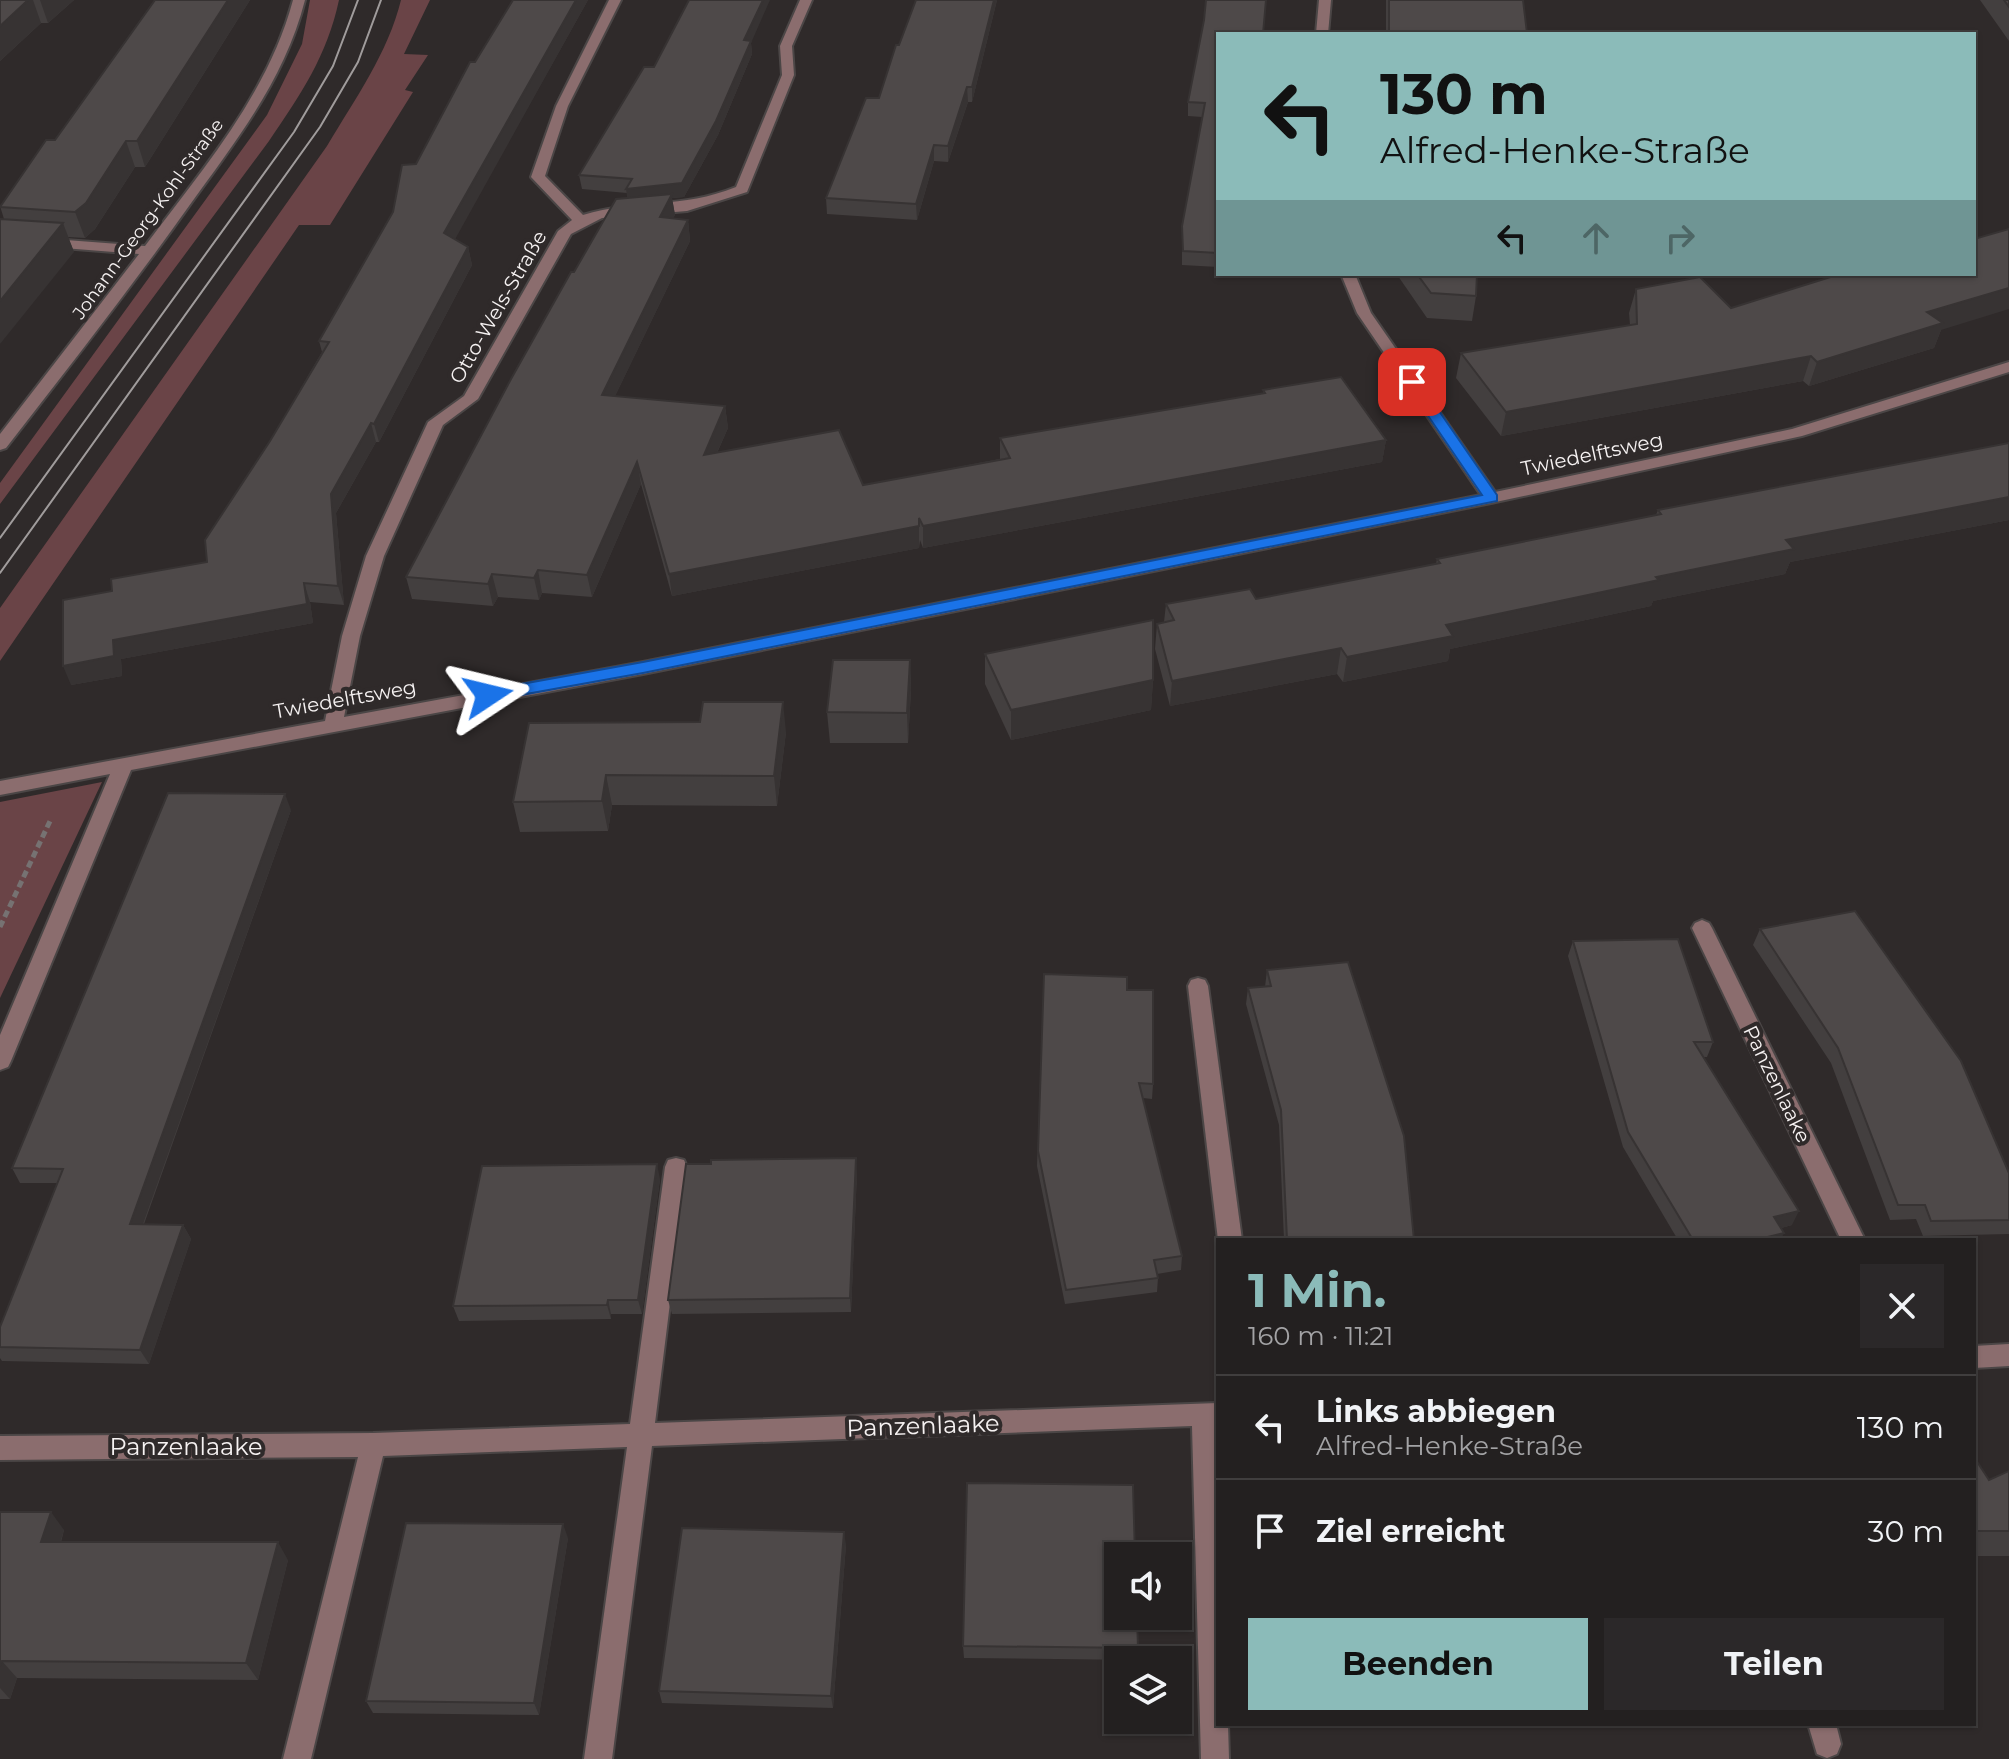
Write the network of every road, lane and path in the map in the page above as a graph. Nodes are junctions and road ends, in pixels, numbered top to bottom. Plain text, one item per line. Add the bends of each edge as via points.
1 (299, 0) edge
2 (615, 0) edge
3 (806, 0) edge
4 (1325, 0) edge
5 (1322, 32) edge
6 (579, 219) junction
7 (0, 239) edge
8 (150, 251) junction
9 (1349, 276) edge
10 (2006, 374) edge
11 (0, 445) edge
12 (1491, 498) junction
13 (334, 723) junction
14 (124, 764) junction
15 (73, 774) junction
16 (0, 788) edge
17 (0, 927) edge
18 (1702, 928) dead end
19 (1198, 986) dead end
20 (0, 1061) edge
21 (676, 1167) dead end
22 (1230, 1238) edge
23 (1852, 1238) edge
24 (2009, 1355) edge
25 (1976, 1357) edge
26 (1211, 1415) edge
27 (641, 1436) junction
28 (373, 1445) junction
29 (0, 1448) edge
30 (297, 1759) edge
31 (598, 1759) edge
32 (1215, 1759) edge

1 - 8 street, Johann-Georg-Kohl-Straße via 292,34 270,80
2 - 6 street via 562,106 538,177
3 - 6 street via 786,46 788,75 742,189 713,202
4 - 5 street
6 - 13 street, Otto-Wels-Straße via 565,231 470,399 436,422 375,556 351,636
7 - 8 street
8 - 11 street, Johann-Georg-Kohl-Straße
9 - 12 street via 1364,313
10 - 12 street, Twiedelftsweg via 1796,433
12 - 13 street, Twiedelftsweg via 643,668
13 - 14 street, Twiedelftsweg
14 - 15 street, Twiedelftsweg
14 - 20 street
15 - 16 street, Twiedelftsweg
15 - 17 path
18 - 23 street, Panzenlaake
19 - 22 street
21 - 27 street
24 - 25 street
26 - 27 street, Panzenlaake
26 - 32 street, Panzenlaake
27 - 28 street, Panzenlaake
27 - 31 street
28 - 29 street, Panzenlaake
28 - 30 street

